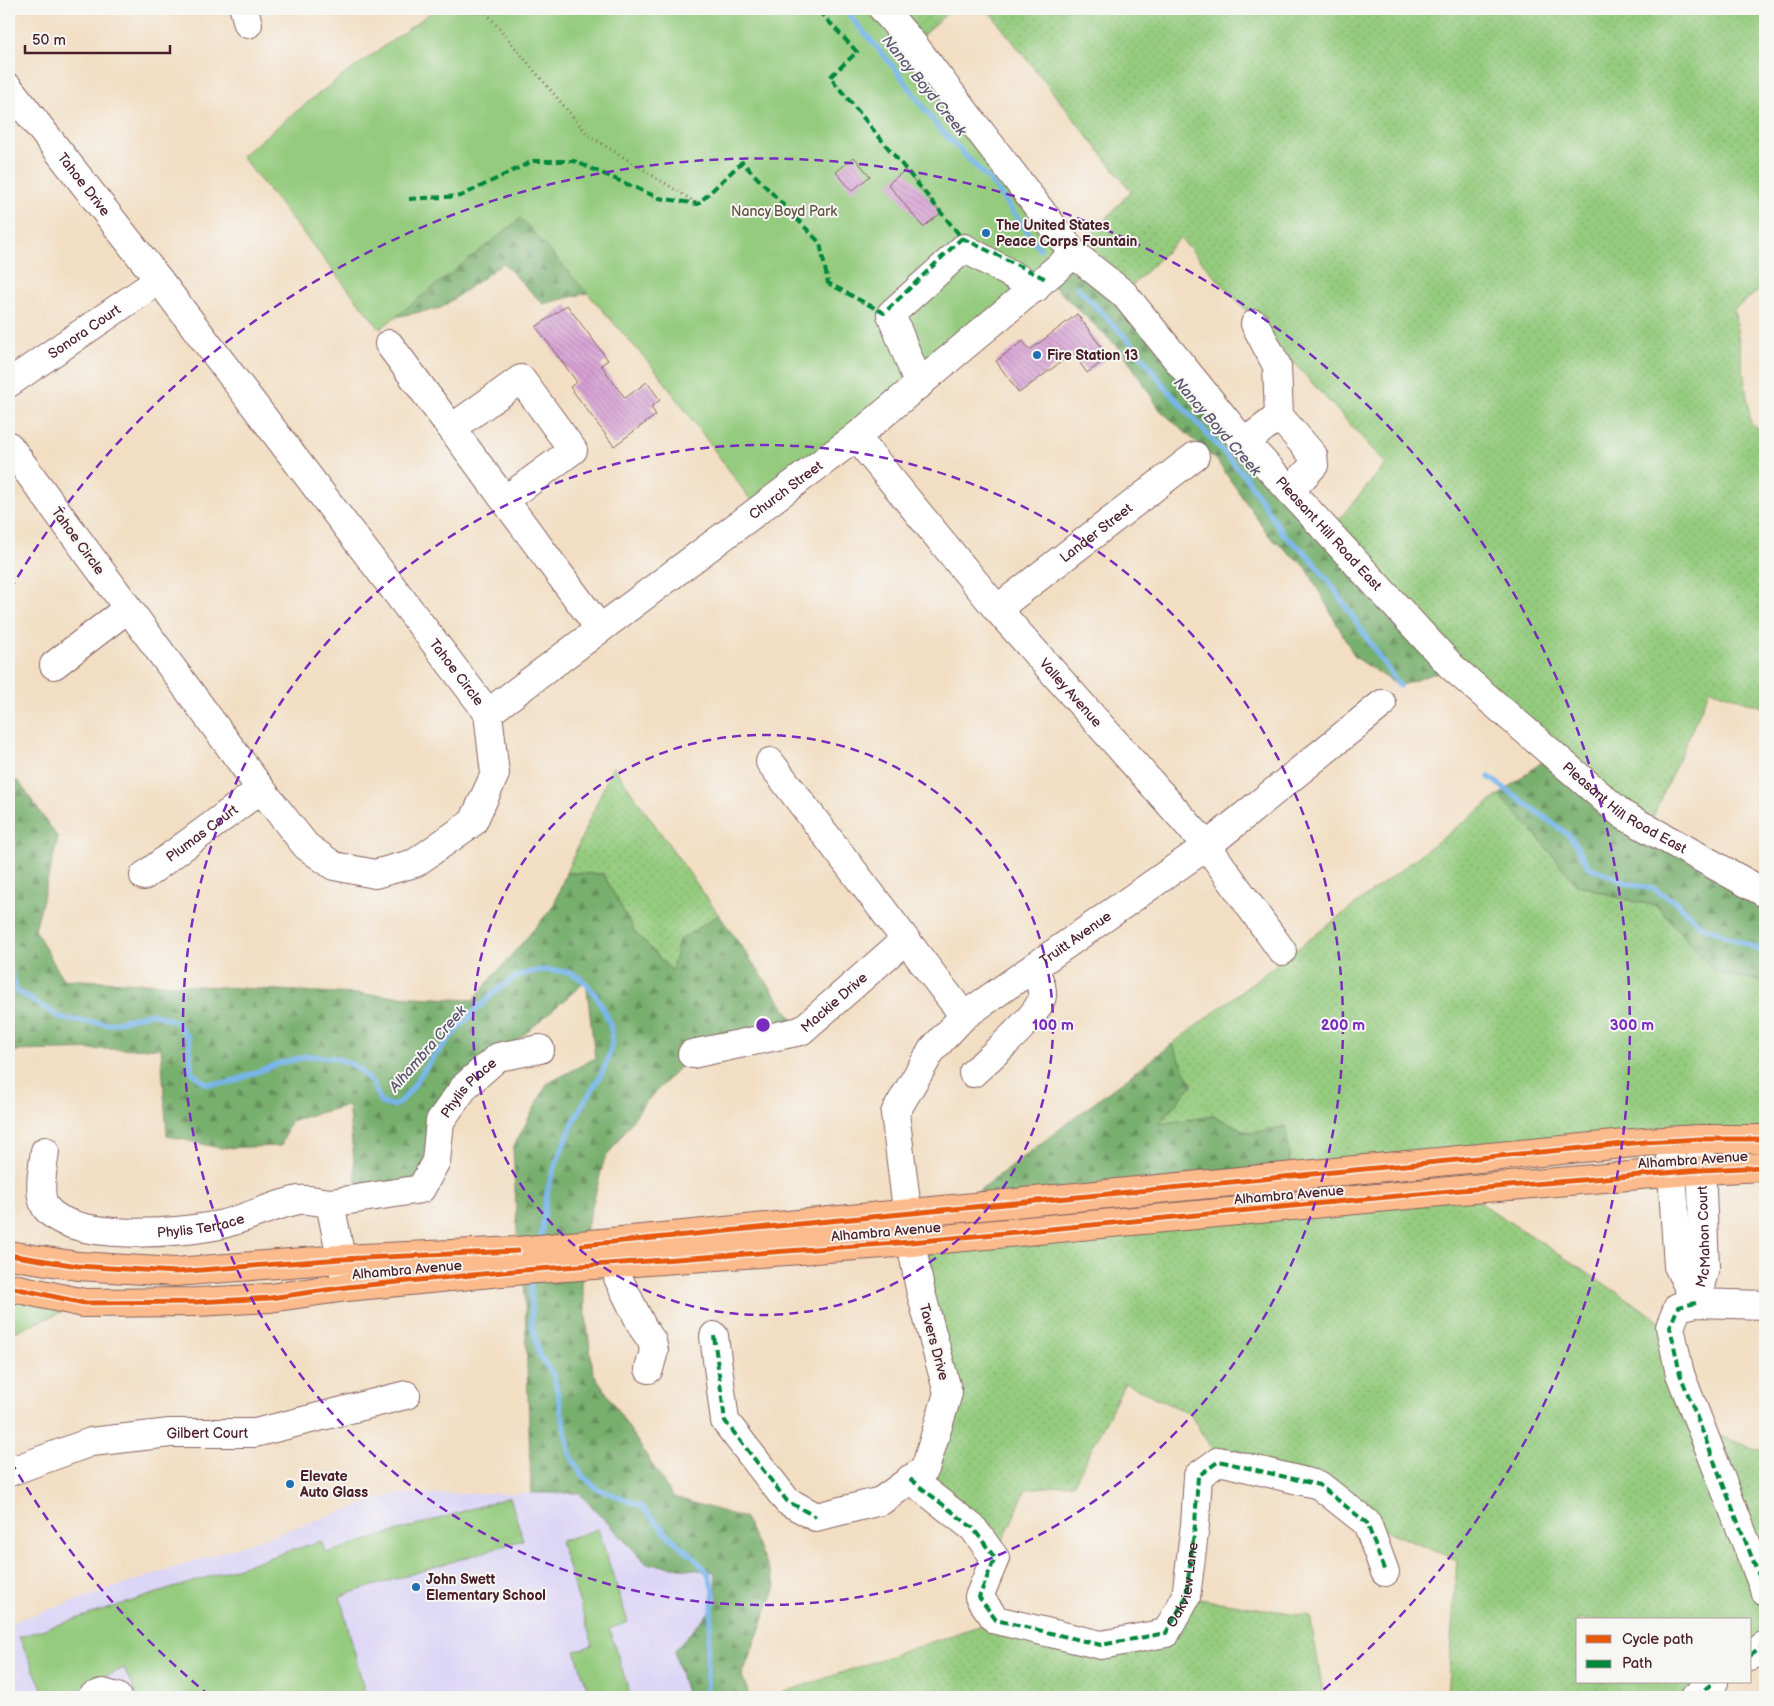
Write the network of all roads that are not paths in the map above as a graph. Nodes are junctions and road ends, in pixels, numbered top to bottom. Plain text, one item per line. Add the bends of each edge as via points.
1 (883, 9) edge
2 (11, 96) edge
3 (1074, 254) junction
4 (159, 280) junction
5 (1036, 288) junction
6 (1255, 324) dead end
7 (389, 344) dead end
8 (9, 383) edge
9 (919, 385) junction
10 (1279, 416) junction
11 (452, 428) junction
12 (856, 437) junction
13 (1245, 442) junction
14 (9, 446) edge
15 (1195, 456) dead end
16 (1290, 491) junction
17 (505, 500) junction
18 (127, 609) junction
19 (997, 609) junction
20 (600, 628) junction
21 (54, 665) dead end
22 (1382, 704) dead end
23 (488, 714) junction
24 (770, 762) dead end
25 (261, 789) junction
26 (1207, 846) junction
27 (144, 876) dead end
28 (1765, 893) edge
29 (905, 940) junction
30 (1282, 950) dead end
31 (1034, 967) junction
32 (964, 1016) junction
33 (540, 1050) dead end
34 (692, 1054) dead end
35 (973, 1073) dead end
36 (1700, 1139) junction
37 (1765, 1139) edge
38 (1670, 1141) junction
39 (45, 1151) dead end
40 (1765, 1167) edge
41 (1702, 1170) junction
42 (1671, 1172) junction
43 (330, 1203) junction
44 (908, 1215) junction
45 (911, 1242) junction
46 (616, 1254) junction
47 (9, 1255) edge
48 (341, 1259) junction
49 (521, 1260) junction
50 (347, 1286) junction
51 (9, 1287) edge
52 (1696, 1303) junction
53 (1765, 1305) edge
54 (714, 1336) dead end
55 (649, 1369) dead end
56 (406, 1395) dead end
57 (9, 1472) edge
58 (910, 1479) junction
59 (1385, 1572) dead end
60 (1765, 1591) edge
61 (1765, 1645) edge
62 (1752, 1655) edge
63 (1711, 1684) edge
64 (92, 1697) edge
65 (117, 1697) edge
66 (1695, 1697) edge

1 - 3 street, Pleasant Hill Road East
2 - 4 street, Tahoe Drive
3 - 5 street, Church Street
3 - 13 street, Pleasant Hill Road East via 1124,294
4 - 8 street, Sonora Court
4 - 23 street, Tahoe Circle
5 - 9 street, Church Street
5 - 9 street via 964,248 891,314
6 - 10 street via 1277,366
7 - 11 street
9 - 12 street, Church Street
10 - 13 street
10 - 16 street via 1313,455 1314,465
11 - 17 street
11 - 17 street via 521,378 573,450
12 - 19 street, Valley Avenue
12 - 20 street, Church Street
13 - 16 street, Pleasant Hill Road East
14 - 18 street, Tahoe Circle
15 - 19 street, Lander Street
16 - 28 street, Pleasant Hill Road East via 1452,668 1623,815
17 - 20 street
18 - 21 street
18 - 25 street, Tahoe Circle
19 - 26 street, Valley Avenue
20 - 23 street, Church Street
22 - 26 street, Truitt Avenue
23 - 25 street, Tahoe Circle via 495,774 473,822 415,863 375,874 334,866 306,846
24 - 29 street
25 - 27 street, Plumas Court
26 - 30 street, Valley Avenue
26 - 31 street, Truitt Avenue
29 - 32 street
29 - 34 street, Mackie Drive via 801,1030
31 - 32 street, Truitt Avenue
31 - 35 street via 1042,990 1041,1002
32 - 44 street, Truitt Avenue via 932,1050 895,1113
33 - 43 street, Phylis Place via 498,1057 465,1086 440,1121 436,1161 421,1189
36 - 37 main road, Alhambra Avenue
36 - 38 main road, Alhambra Avenue
36 - 41 street, McMahon Court
38 - 42 street, McMahon Court
38 - 44 main road, Alhambra Avenue
39 - 43 street, Phylis Terrace via 41,1185 46,1207 66,1224 111,1232 168,1232 219,1225 300,1200
40 - 41 main road, Alhambra Avenue
41 - 42 main road, Alhambra Avenue
41 - 52 street, McMahon Court via 1705,1267
42 - 45 main road, Alhambra Avenue
42 - 52 street, McMahon Court via 1678,1266
43 - 48 street
44 - 45 street, Truitt Avenue
44 - 46 main road, Alhambra Avenue
45 - 46 main road, Alhambra Avenue
45 - 58 street, Tavers Drive via 948,1393 925,1469
46 - 49 main road, Alhambra Avenue
46 - 55 street via 618,1278 652,1341 654,1351
47 - 48 main road, Alhambra Avenue via 78,1266 175,1272
48 - 49 main road, Alhambra Avenue
48 - 50 street
49 - 50 main road, Alhambra Avenue
50 - 51 main road, Alhambra Avenue via 270,1298 197,1302 84,1302
52 - 53 street, McMahon Court
52 - 60 street via 1678,1307 1670,1327 1680,1374
54 - 58 street, Tavers Drive via 725,1421 787,1501 816,1517 880,1502
56 - 57 street, Gilbert Court via 255,1433 170,1432 91,1442
58 - 59 street, Oakview Lane via 973,1528 994,1558 979,1597 996,1620 1102,1645 1166,1633 1186,1597 1198,1476 1219,1461 1319,1485 1367,1523
61 - 62 street
63 - 66 street
64 - 65 street via 103,1692

